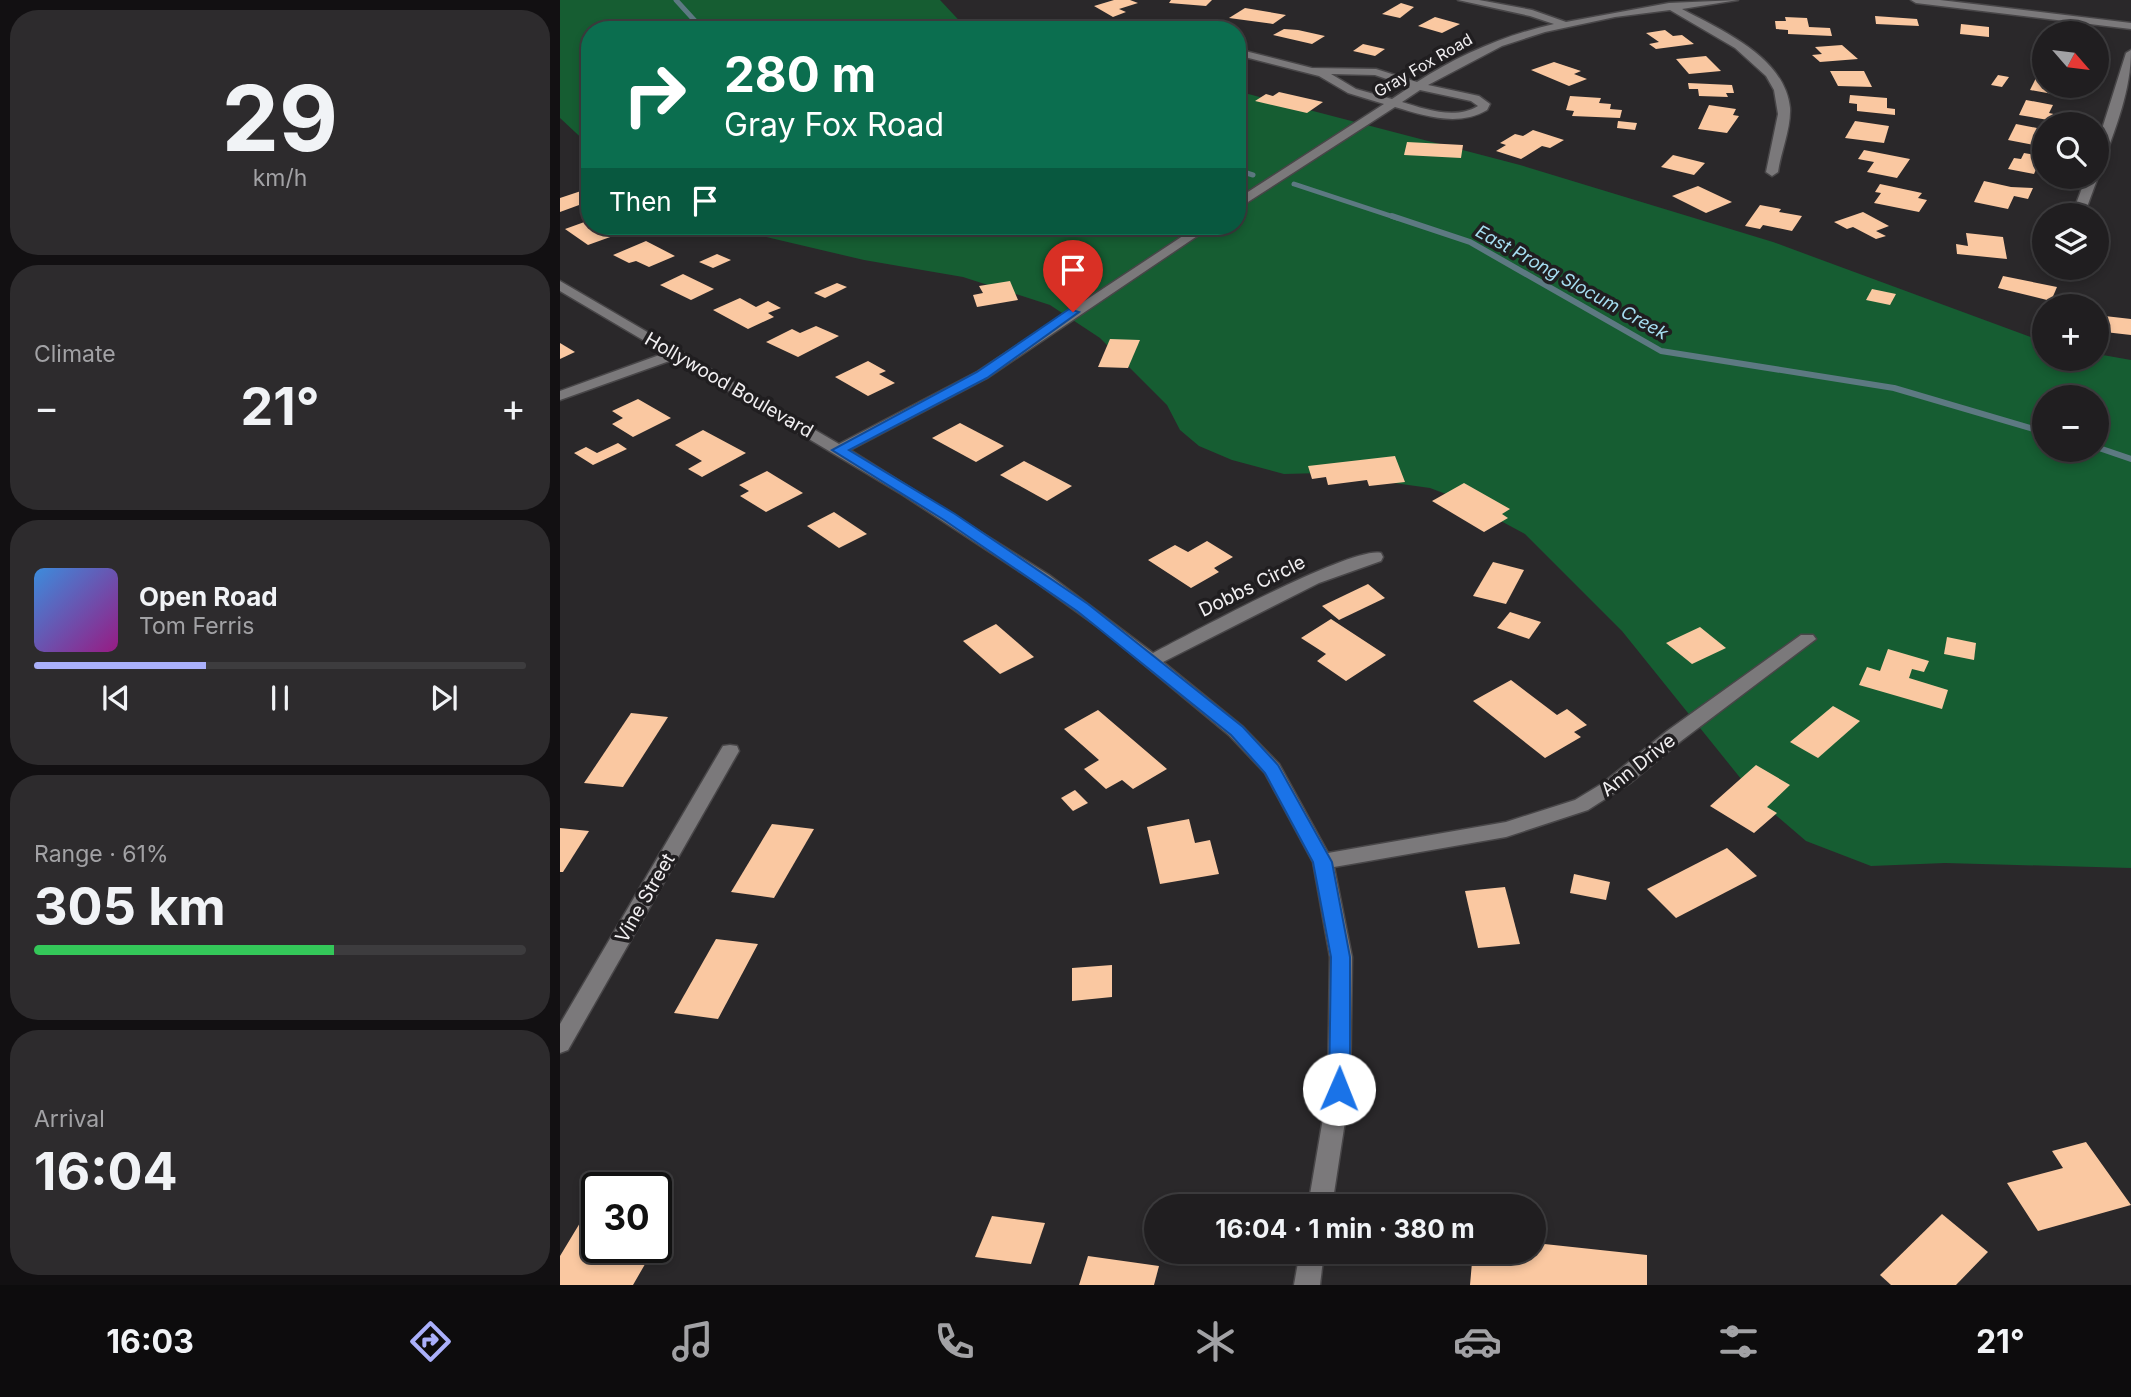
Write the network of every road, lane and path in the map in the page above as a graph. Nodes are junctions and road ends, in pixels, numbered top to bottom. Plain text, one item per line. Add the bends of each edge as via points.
1 (1463, 0) edge
2 (1733, 0) edge
3 (1916, 0) edge
4 (1668, 6) junction
5 (1563, 24) junction
6 (2131, 26) edge
7 (2131, 53) edge
8 (1246, 54) edge
9 (1312, 71) junction
10 (1417, 86) junction
11 (1391, 103) junction
12 (2109, 131) edge
13 (1772, 172) dead end
14 (1246, 199) edge
15 (1192, 235) edge
16 (560, 285) edge
17 (676, 354) junction
18 (560, 396) edge
19 (839, 450) junction
20 (1375, 557) dead end
21 (1807, 639) dead end
22 (1151, 661) junction
23 (730, 751) dead end
24 (1323, 862) junction
25 (560, 1044) edge
26 (1322, 1194) edge
27 (1310, 1264) edge
28 (1307, 1285) edge

1 - 5 street
2 - 4 street, Gray Fox Road
3 - 6 street
4 - 5 street, Gray Fox Road
4 - 13 street via 1745,50 1781,93 1784,116
5 - 10 street, Gray Fox Road via 1479,52
7 - 12 street
8 - 9 street
9 - 10 street via 1376,72
9 - 11 street via 1352,92
10 - 11 street, Gray Fox Road
10 - 11 street via 1475,98 1483,108 1456,116
11 - 14 street, Gray Fox Road
15 - 19 street via 982,375
16 - 17 street, Hollywood Boulevard
17 - 18 street
17 - 19 street, Hollywood Boulevard
19 - 22 street, Hollywood Boulevard via 1043,579
20 - 22 street, Dobbs Circle via 1313,579
21 - 24 street, Ann Drive via 1673,737 1614,787 1568,811 1481,835 1371,850
22 - 24 street, Hollywood Boulevard via 1237,731 1272,769
23 - 25 street, Vine Street
24 - 26 street, Hollywood Boulevard via 1340,957 1341,1020 1339,1089
27 - 28 street

